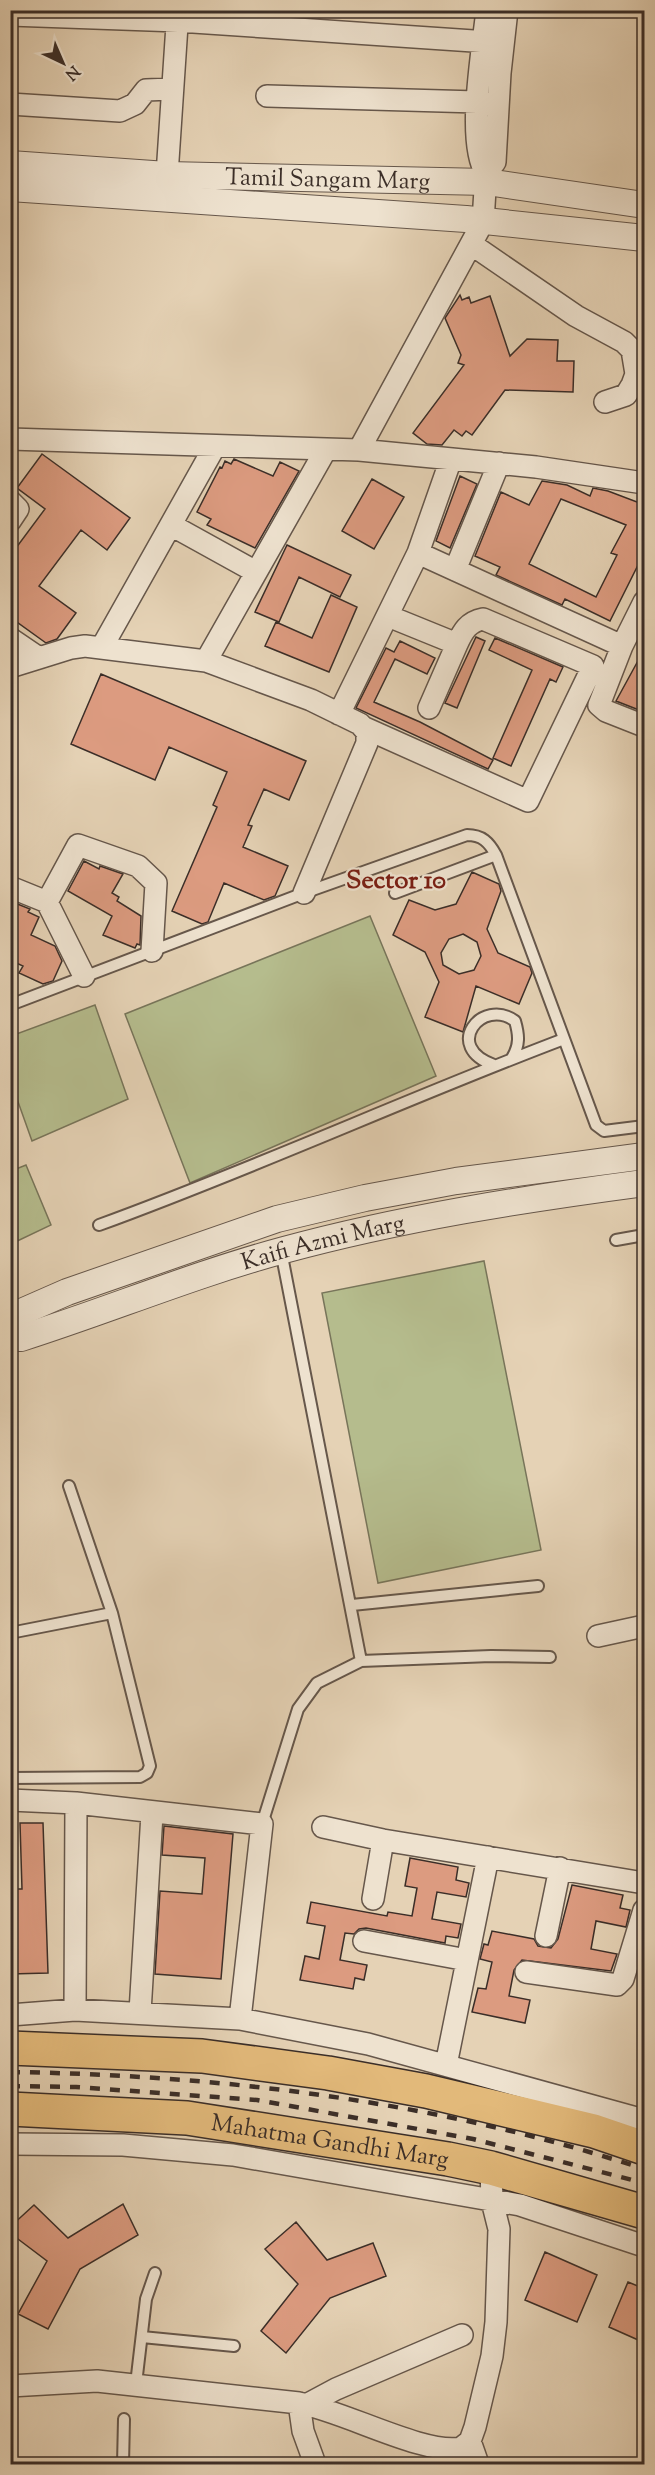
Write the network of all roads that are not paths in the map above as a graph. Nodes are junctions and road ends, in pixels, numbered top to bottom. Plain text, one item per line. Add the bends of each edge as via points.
1 (488, 10) edge
2 (507, 10) edge
3 (10, 15) edge
4 (178, 16) edge
5 (493, 43) junction
6 (171, 89) junction
7 (267, 96) dead end
8 (477, 102) junction
9 (10, 104) edge
10 (498, 105) junction
11 (10, 164) edge
12 (167, 175) junction
13 (487, 178) junction
14 (10, 188) edge
15 (645, 206) edge
16 (477, 233) junction
17 (645, 238) edge
18 (605, 402) dead end
19 (10, 439) edge
20 (215, 446) junction
21 (359, 450) junction
22 (325, 451) junction
23 (451, 459) junction
24 (499, 464) junction
25 (645, 483) edge
26 (10, 501) edge
27 (10, 521) edge
28 (171, 525) junction
29 (418, 553) junction
30 (455, 570) junction
31 (256, 572) junction
32 (645, 603) edge
33 (388, 616) junction
34 (11, 639) edge
35 (457, 644) junction
36 (622, 646) junction
37 (102, 647) junction
38 (39, 658) junction
39 (206, 661) junction
40 (10, 668) edge
41 (429, 708) dead end
42 (339, 714) junction
43 (642, 719) edge
44 (364, 728) junction
45 (496, 855) junction
46 (10, 887) edge
47 (304, 893) junction
48 (394, 893) dead end
49 (47, 902) junction
50 (152, 951) junction
51 (84, 976) junction
52 (10, 1005) edge
53 (564, 1039) junction
54 (512, 1058) junction
55 (494, 1065) junction
56 (645, 1126) edge
57 (645, 1156) edge
58 (645, 1184) edge
59 (99, 1225) dead end
60 (645, 1234) edge
61 (616, 1240) dead end
62 (281, 1251) junction
63 (10, 1317) edge
64 (10, 1337) edge
65 (69, 1486) dead end
66 (538, 1586) dead end
67 (352, 1605) junction
68 (112, 1613) junction
69 (645, 1626) edge
70 (10, 1633) edge
71 (598, 1636) dead end
72 (550, 1657) dead end
73 (362, 1661) junction
74 (10, 1778) edge
75 (10, 1800) edge
76 (76, 1803) junction
77 (152, 1814) junction
78 (262, 1824) junction
79 (323, 1827) dead end
80 (383, 1840) junction
81 (488, 1857) junction
82 (560, 1868) junction
83 (645, 1883) edge
84 (372, 1899) dead end
85 (645, 1911) edge
86 (546, 1936) dead end
87 (364, 1941) dead end
88 (467, 1960) junction
89 (526, 1972) dead end
90 (75, 2010) junction
91 (140, 2012) junction
92 (10, 2015) edge
93 (240, 2019) junction
94 (10, 2048) edge
95 (446, 2065) junction
96 (10, 2109) edge
97 (645, 2120) edge
98 (10, 2144) edge
99 (645, 2148) edge
100 (491, 2168) junction
101 (492, 2201) junction
102 (645, 2212) edge
103 (645, 2246) edge
104 (155, 2273) dead end
105 (462, 2336) dead end
106 (142, 2337) junction
107 (234, 2346) dead end
108 (136, 2384) junction
109 (10, 2386) edge
110 (304, 2404) junction
111 (124, 2419) dead end
112 (470, 2441) junction
113 (123, 2464) edge
114 (315, 2464) edge
115 (478, 2464) edge

1 - 5 street
2 - 5 street
3 - 4 street
4 - 5 street
4 - 6 street
5 - 8 street
5 - 10 street
6 - 9 street via 146,90 133,106 120,111
6 - 12 street
7 - 8 street
8 - 10 street
8 - 13 street via 479,162
10 - 13 street via 495,162
11 - 12 street, Tamil Sangam Marg
12 - 13 street, Tamil Sangam Marg
13 - 15 street, Tamil Sangam Marg
13 - 16 street
14 - 16 street, Tamil Sangam Marg
16 - 17 street, Tamil Sangam Marg
16 - 18 street via 576,316 632,350 636,374 632,385 626,395
16 - 21 street
19 - 20 street
20 - 22 street
20 - 28 street
21 - 22 street
21 - 23 street
22 - 31 street
23 - 24 street
23 - 29 street
24 - 25 street
24 - 30 street
26 - 27 street via 18,509
28 - 31 street
28 - 37 street
29 - 30 street
29 - 33 street
30 - 36 street
31 - 39 street
32 - 36 street
33 - 35 street
33 - 42 street
34 - 38 street
35 - 41 street
35 - 44 street via 467,626 483,619 593,666 528,801
36 - 43 street via 599,705 606,711
37 - 38 street via 71,648
37 - 39 street
38 - 40 street
39 - 42 street
42 - 44 street
44 - 47 street via 369,737 367,743
45 - 47 lane via 486,840 467,835
45 - 48 lane
45 - 53 lane
46 - 49 street
47 - 50 lane
49 - 50 street via 78,845 138,866 156,883
49 - 51 street
50 - 51 lane
51 - 52 lane
53 - 54 lane
53 - 56 lane via 600,1130
54 - 55 lane
54 - 55 lane via 518,1048 516,1021 507,1014 483,1018 471,1028 468,1041 480,1061
55 - 59 lane
57 - 63 street via 456,1181 277,1219 66,1292
58 - 62 street, Kaifi Azmi Marg via 510,1200 360,1230
60 - 61 lane
62 - 64 street, Kaifi Azmi Marg via 21,1338
62 - 67 lane
65 - 68 lane
66 - 67 lane
67 - 73 lane
68 - 70 lane
68 - 74 lane via 150,1766 147,1773 140,1777
69 - 71 street
72 - 73 lane
73 - 78 lane via 317,1683 305,1695
75 - 76 street
76 - 77 street
76 - 90 street
77 - 78 street
77 - 91 street
78 - 93 street
79 - 80 street
80 - 81 street
80 - 84 street
81 - 82 street
81 - 88 street
82 - 83 street
82 - 86 street
85 - 89 street via 623,1979 616,1985
87 - 88 street
88 - 95 street
90 - 91 street
90 - 92 street
91 - 93 street
93 - 95 street via 368,2044
94 - 99 main road via 202,2056 328,2073 426,2091 594,2131
95 - 97 street
96 - 100 main road, Mahatma Gandhi Marg via 187,2118
98 - 101 street via 123,2145 233,2155
100 - 101 street
100 - 102 main road, Mahatma Gandhi Marg
101 - 103 street via 544,2212
101 - 112 street via 499,2229 496,2322 492,2356
104 - 106 lane via 146,2299
105 - 110 street
106 - 107 lane
106 - 108 lane
108 - 109 street via 97,2381
108 - 110 street
110 - 112 street via 439,2449 461,2448
110 - 114 street via 303,2431
111 - 113 lane
112 - 115 street

